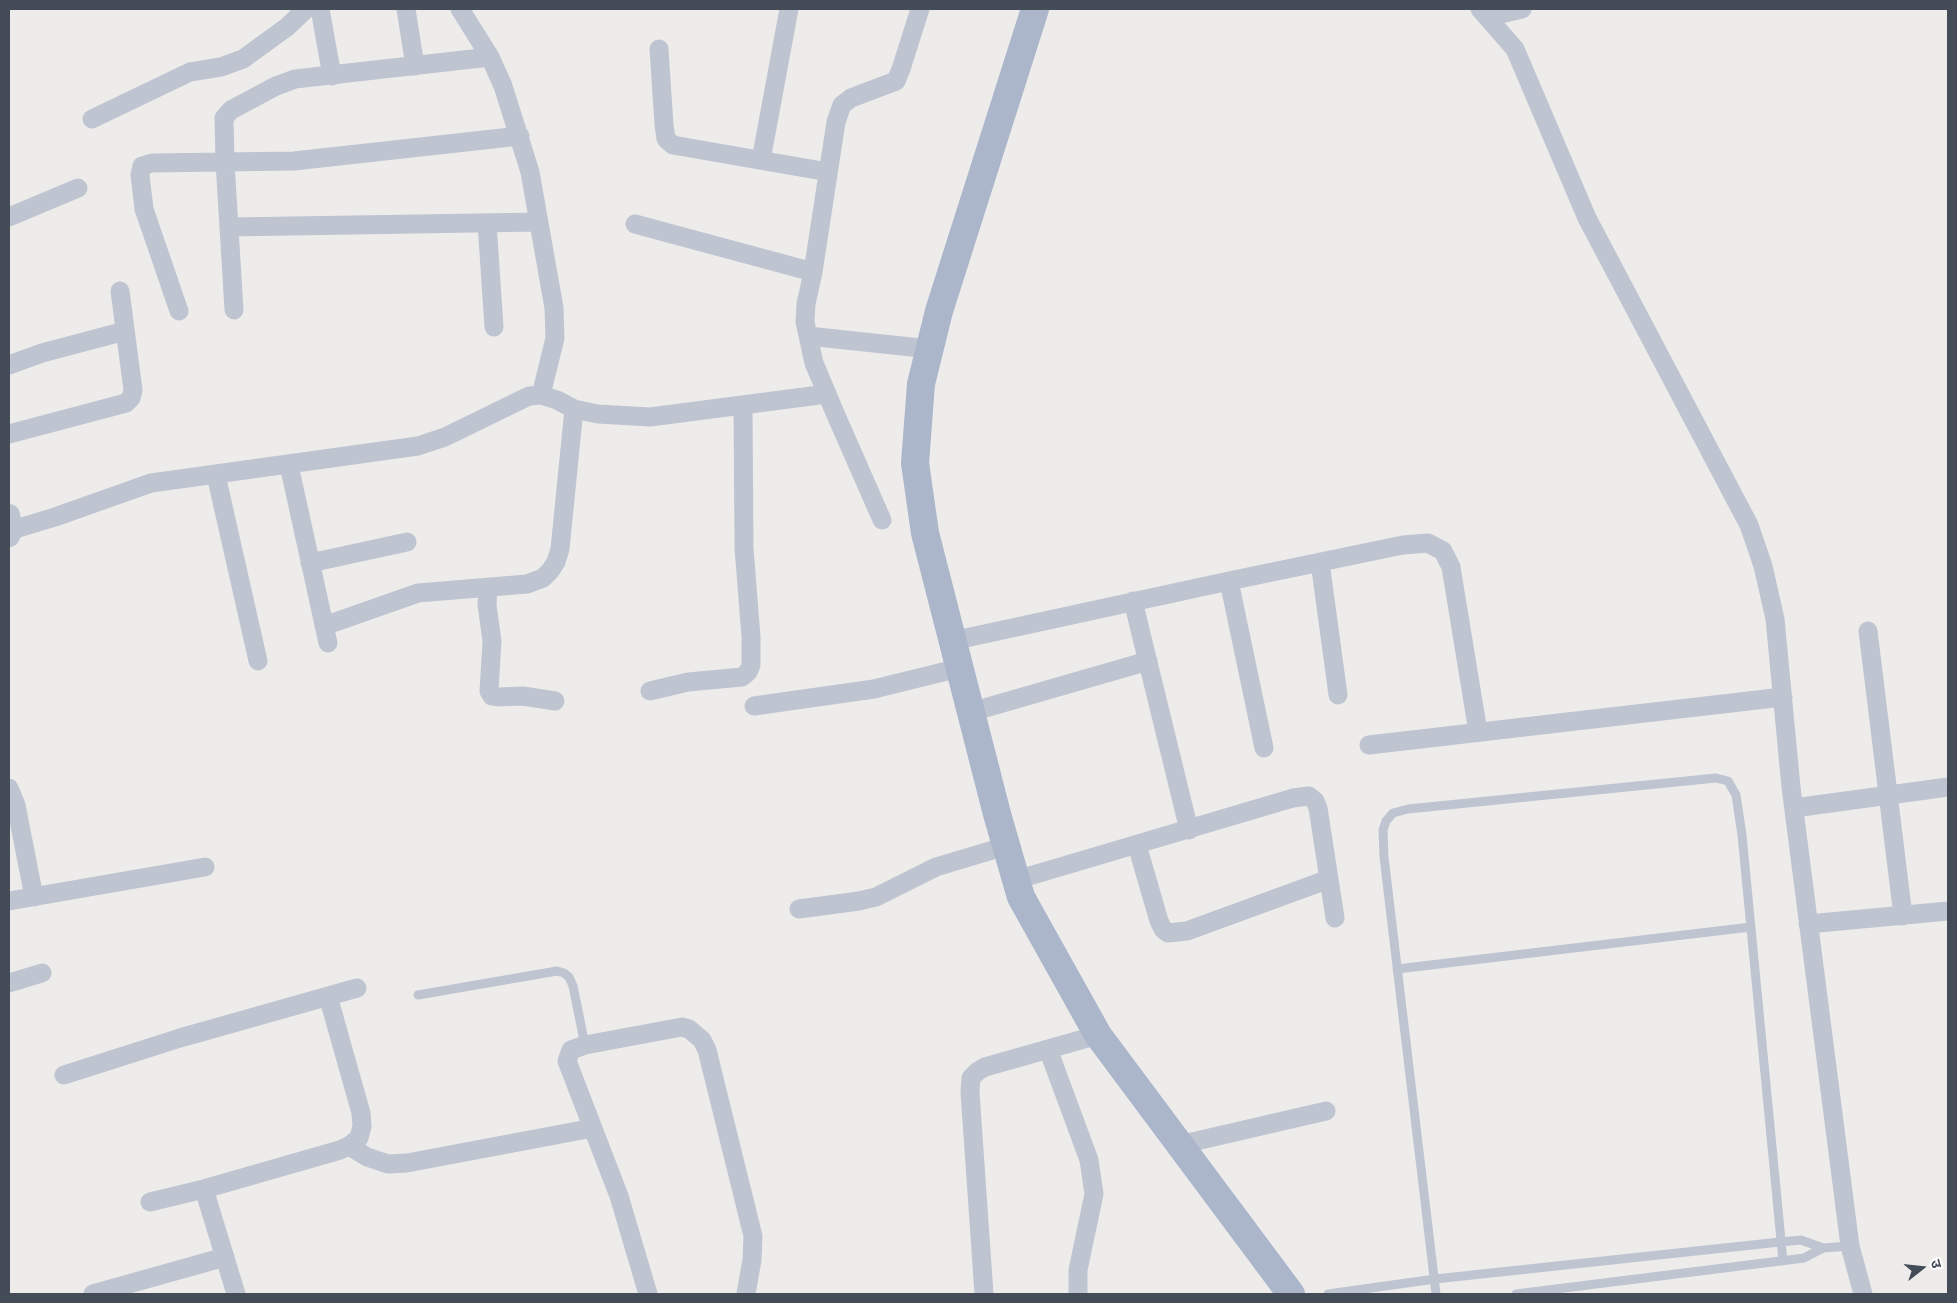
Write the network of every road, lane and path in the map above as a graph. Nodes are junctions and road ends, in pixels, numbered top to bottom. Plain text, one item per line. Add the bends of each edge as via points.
1 (306, 9) edge
2 (320, 9) edge
3 (406, 9) edge
4 (460, 9) edge
5 (789, 9) edge
6 (920, 9) edge
7 (1035, 9) edge
8 (1522, 9) edge
9 (1484, 13) edge
10 (658, 49) dead end
11 (490, 57) junction
12 (415, 66) junction
13 (332, 76) junction
14 (92, 120) dead end
15 (520, 136) junction
16 (761, 160) junction
17 (225, 162) junction
18 (828, 172) junction
19 (78, 188) dead end
20 (9, 218) edge
21 (540, 222) junction
22 (487, 223) junction
23 (635, 224) dead end
24 (229, 227) junction
25 (813, 272) junction
26 (120, 291) dead end
27 (234, 310) dead end
28 (179, 311) dead end
29 (494, 327) dead end
30 (125, 331) junction
31 (808, 336) junction
32 (930, 349) junction
33 (9, 365) edge
34 (827, 394) junction
35 (541, 395) junction
36 (743, 406) junction
37 (574, 409) junction
38 (9, 434) edge
39 (289, 465) junction
40 (216, 475) junction
41 (882, 520) dead end
42 (10, 527) edge
43 (406, 542) dead end
44 (1320, 562) junction
45 (310, 563) junction
46 (1229, 581) junction
47 (488, 587) junction
48 (1133, 602) junction
49 (1868, 631) dead end
50 (952, 641) junction
51 (258, 661) dead end
52 (1148, 661) junction
53 (959, 668) junction
54 (650, 691) dead end
55 (1338, 696) dead end
56 (1783, 696) junction
57 (555, 701) dead end
58 (754, 706) dead end
59 (971, 712) junction
60 (1478, 732) junction
61 (1369, 745) dead end
62 (1264, 748) dead end
63 (1948, 787) edge
64 (1888, 794) junction
65 (11, 800) edge
66 (1794, 808) junction
67 (1189, 830) junction
68 (1137, 845) junction
69 (1006, 846) junction
70 (205, 867) dead end
71 (1329, 879) junction
72 (1016, 880) junction
73 (34, 897) junction
74 (9, 901) edge
75 (799, 909) dead end
76 (1948, 911) edge
77 (1903, 916) junction
78 (1335, 918) dead end
79 (1808, 924) junction
80 (1750, 928) junction
81 (1397, 970) junction
82 (42, 973) dead end
83 (9, 983) edge
84 (357, 988) dead end
85 (328, 996) junction
86 (418, 996) dead end
87 (1098, 1035) junction
88 (585, 1045) junction
89 (1048, 1049) junction
90 (64, 1075) dead end
91 (1326, 1111) dead end
92 (593, 1128) junction
93 (1179, 1144) junction
94 (349, 1146) junction
95 (204, 1189) junction
96 (150, 1202) dead end
97 (1780, 1242) junction
98 (1850, 1246) junction
99 (1823, 1248) junction
100 (224, 1257) junction
101 (1783, 1261) junction
102 (1435, 1279) junction
103 (93, 1294) edge
104 (236, 1294) edge
105 (648, 1294) edge
106 (746, 1294) edge
107 (984, 1294) edge
108 (1078, 1294) edge
109 (1291, 1294) edge
110 (1328, 1294) edge
111 (1436, 1294) edge
112 (1516, 1294) edge
113 (1863, 1294) edge

1 - 14 street via 287,28 243,60 221,68 190,72
2 - 13 street
3 - 12 street
4 - 11 street
5 - 16 street
6 - 18 street via 896,81 851,98 842,106 836,122
7 - 32 main road via 939,311
8 - 9 street
9 - 56 street via 1515,50 1587,218 1749,525 1763,566 1775,619
10 - 16 street via 666,139 674,145
11 - 12 street
11 - 15 street
12 - 13 street
13 - 17 street via 295,80 276,86 231,110 224,118
15 - 17 street via 294,160
15 - 21 street
16 - 18 street
17 - 24 street
17 - 28 street via 152,163 142,166 144,209
18 - 25 street
19 - 20 street
21 - 22 street
21 - 35 street via 554,308 555,338
22 - 24 street
22 - 29 street
23 - 25 street
24 - 27 street
25 - 31 street via 806,304
26 - 30 street
30 - 33 street via 42,352
30 - 38 street via 133,390 126,403
31 - 32 street
31 - 34 street via 814,363
32 - 50 main road via 921,384 915,463 925,533
34 - 36 street
34 - 41 street
35 - 37 street
35 - 39 street via 529,396 445,437 418,446
36 - 37 street via 650,417
36 - 54 street via 744,548 751,638 748,672 742,677 688,682
37 - 47 street via 556,562 542,578 528,584
39 - 40 street
39 - 45 street
40 - 42 street via 151,483 56,516
40 - 51 street
43 - 45 street
44 - 46 street
44 - 55 street
44 - 60 street via 1403,545 1428,544 1443,551 1451,567
45 - 47 street via 326,635 418,593
46 - 48 street
46 - 62 street
47 - 57 street via 492,641 489,691 498,697 523,696
48 - 50 street
48 - 52 street
49 - 64 street
50 - 53 main road
52 - 59 street
52 - 67 street
53 - 58 street via 874,689
53 - 59 main road
56 - 60 street
56 - 66 street
59 - 69 main road
60 - 61 street
63 - 64 street
64 - 66 street
64 - 77 street
65 - 73 street
66 - 79 street
67 - 68 street
67 - 71 street via 1309,796 1318,808
68 - 71 street via 1159,921 1168,933 1187,931
68 - 72 street
69 - 72 main road
69 - 75 street via 936,867 876,897
70 - 73 street
71 - 78 street
72 - 87 main road via 1022,897
73 - 74 street
76 - 77 street
77 - 79 street
79 - 98 street
80 - 81 lane
80 - 81 lane via 1736,795 1728,781 1723,779 1408,809 1393,813 1383,830
80 - 97 lane
81 - 102 lane
82 - 83 street
84 - 85 street
85 - 90 street
85 - 94 street via 361,1112 360,1138
86 - 88 lane via 557,971 564,973 573,986
87 - 89 street
87 - 93 main road
88 - 92 street via 571,1050 567,1060
88 - 106 street via 682,1027 702,1040 753,1236
89 - 107 street via 985,1067 971,1078
89 - 108 street via 1089,1160 1094,1194 1078,1270
91 - 93 street
92 - 94 street via 407,1163 388,1164
92 - 105 street via 619,1196
93 - 109 main road
94 - 95 street
95 - 96 street
95 - 100 street
97 - 99 lane via 1801,1240
97 - 101 lane
97 - 102 lane
98 - 99 lane
98 - 113 street
99 - 101 lane via 1804,1258
100 - 103 street
100 - 104 street
101 - 112 lane
102 - 110 lane
102 - 111 lane

